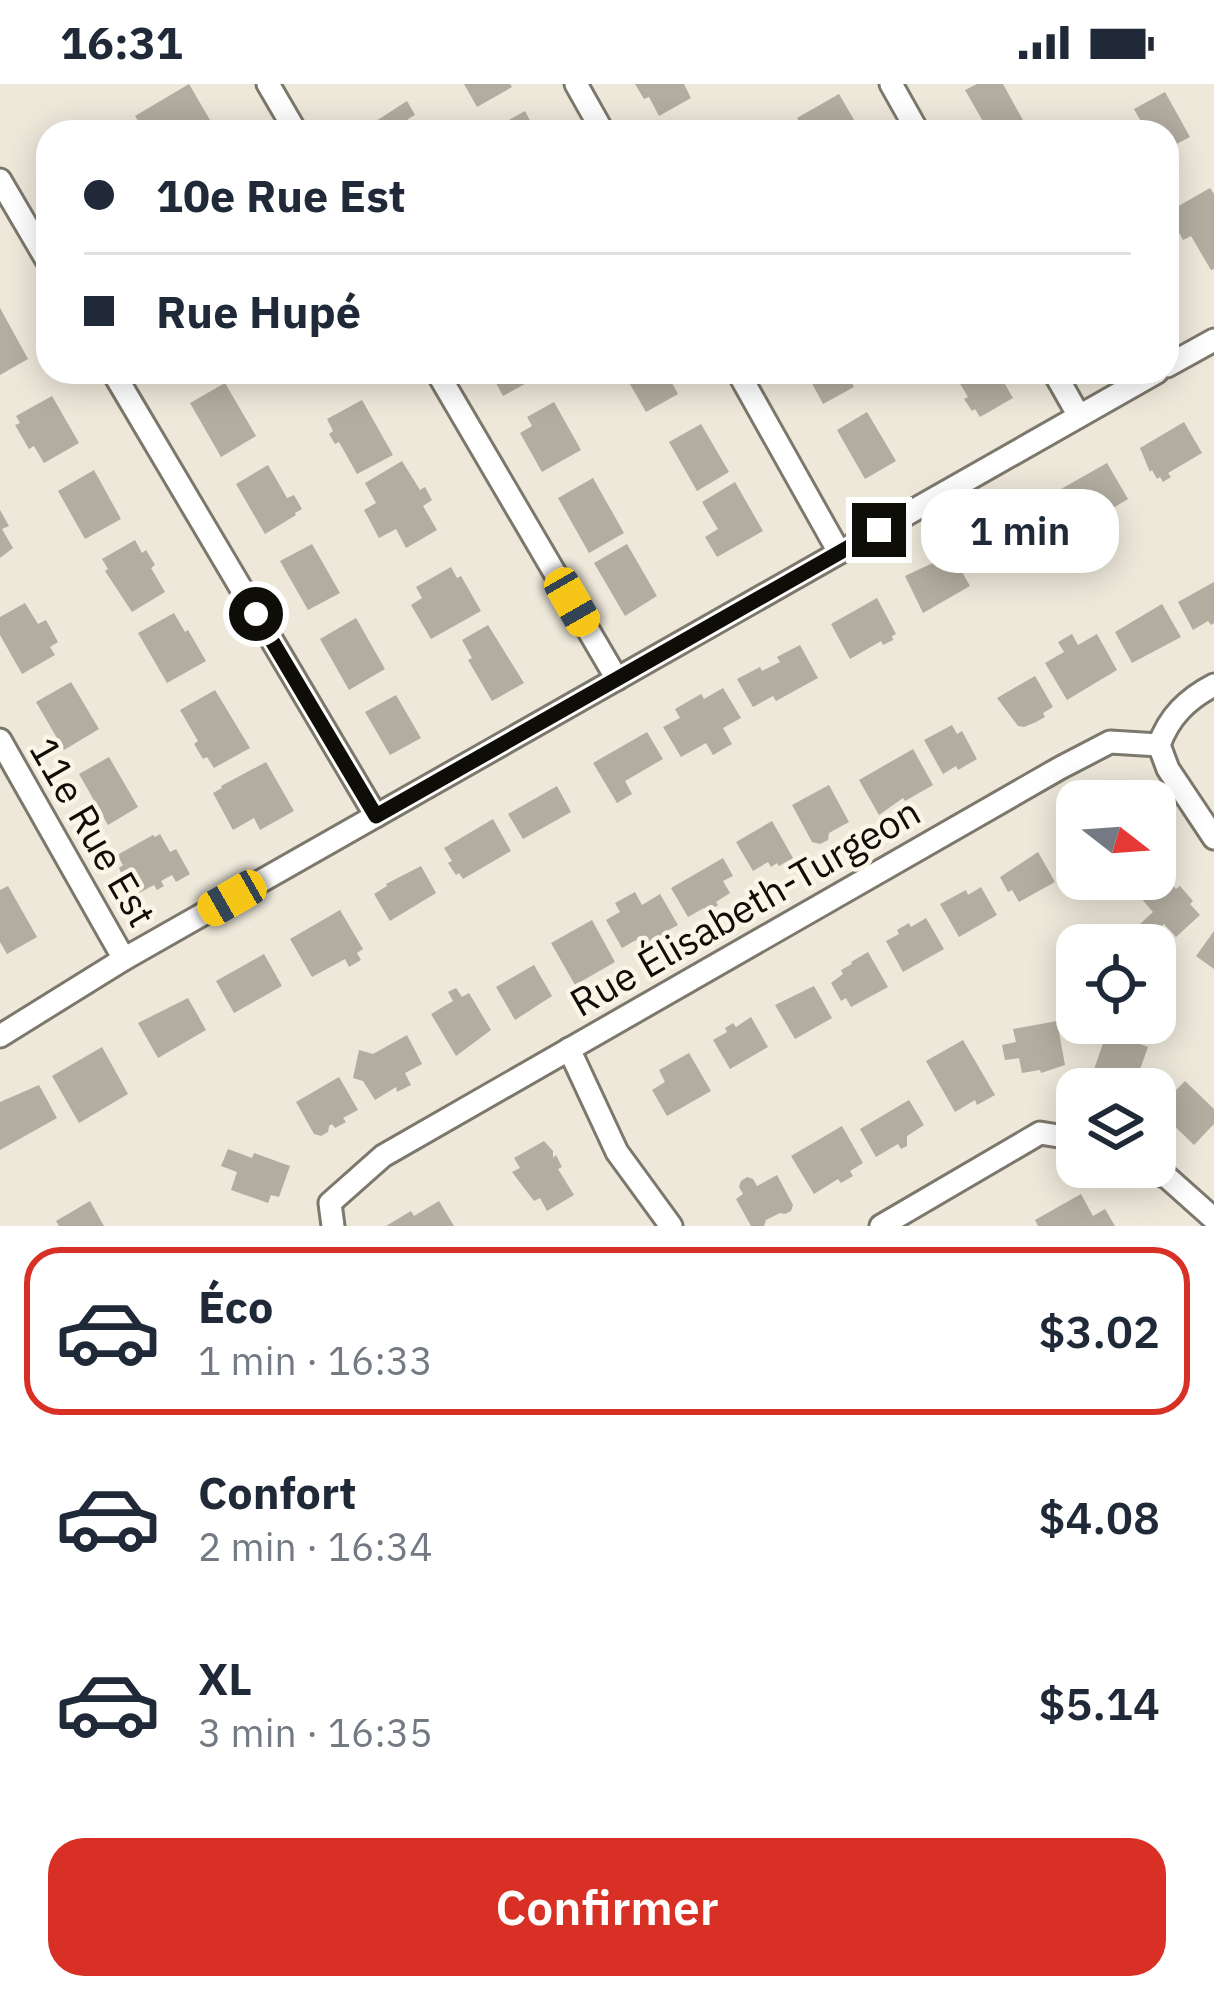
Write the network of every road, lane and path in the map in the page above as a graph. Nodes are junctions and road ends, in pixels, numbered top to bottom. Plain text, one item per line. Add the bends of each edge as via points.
1 (268, 84) edge
2 (576, 84) edge
3 (891, 84) edge
4 (289, 120) edge
5 (596, 120) edge
6 (911, 120) edge
7 (0, 180) edge
8 (36, 242) edge
9 (1214, 340) edge
10 (1179, 359) edge
11 (120, 384) edge
12 (444, 384) edge
13 (745, 384) edge
14 (1061, 384) edge
15 (1136, 384) edge
16 (1079, 416) junction
17 (839, 552) junction
18 (617, 679) junction
19 (1214, 685) edge
20 (0, 740) edge
21 (1159, 745) junction
22 (376, 816) junction
23 (1214, 838) edge
24 (124, 959) junction
25 (0, 1036) edge
26 (569, 1048) junction
27 (1056, 1136) edge
28 (1176, 1185) edge
29 (1214, 1220) edge
30 (333, 1226) edge
31 (671, 1226) edge
32 (881, 1226) edge

1 - 4 street
2 - 5 street
3 - 6 street
7 - 8 street
9 - 10 street
11 - 22 street
12 - 18 street
13 - 17 street
14 - 16 street
15 - 16 street
16 - 17 street
17 - 18 street
18 - 22 street
19 - 21 street via 1167,722
20 - 24 street, 11e Rue Est
21 - 23 street
21 - 26 street, Rue Élisabeth-Turgeon via 1110,742
22 - 24 street
24 - 25 street
26 - 30 street, Rue Élisabeth-Turgeon via 383,1156 330,1204
26 - 31 street via 617,1153
27 - 32 street via 1040,1133
28 - 29 street

